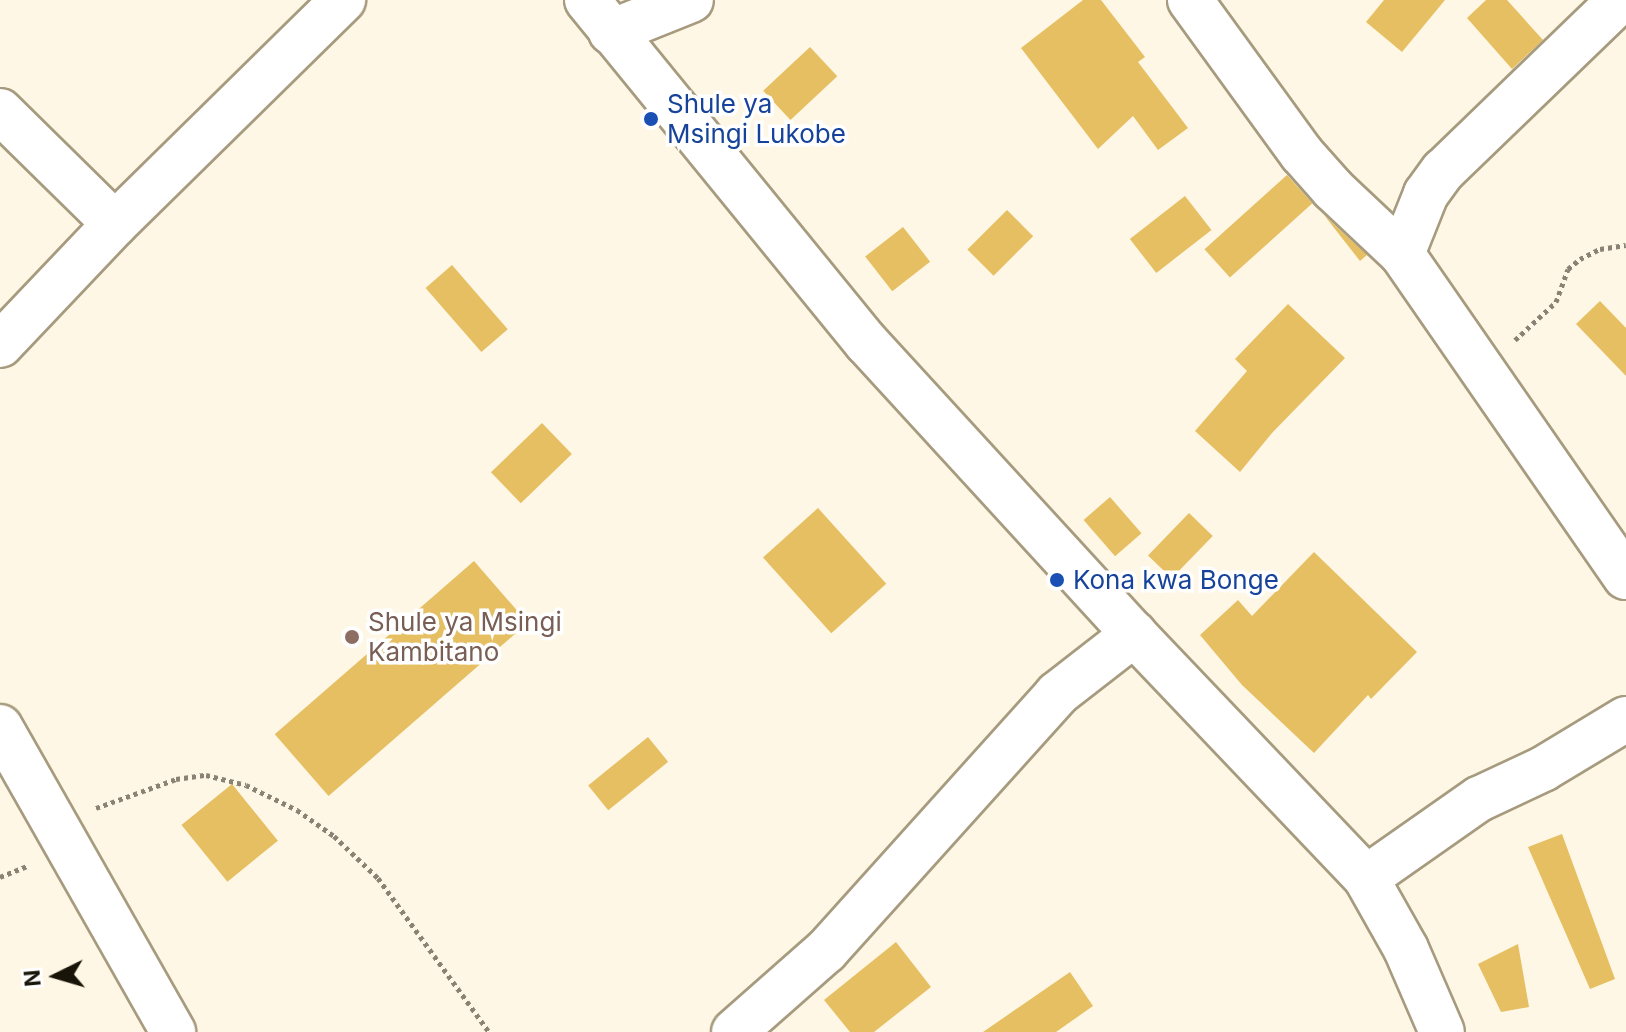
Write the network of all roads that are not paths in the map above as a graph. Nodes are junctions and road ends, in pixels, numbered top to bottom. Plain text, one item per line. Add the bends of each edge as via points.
1 (343, 0) edge
2 (691, 0) edge
3 (1190, 0) edge
4 (1620, 0) edge
5 (599, 16) edge
6 (0, 111) edge
7 (115, 224) junction
8 (1402, 254) junction
9 (0, 345) edge
10 (1626, 577) edge
11 (1134, 634) junction
12 (1626, 719) edge
13 (0, 727) edge
14 (1366, 878) junction
15 (173, 1032) edge
16 (734, 1032) edge
17 (1442, 1032) edge

1 - 7 street
2 - 5 street
3 - 8 street via 1302,154
4 - 8 street via 1443,171 1426,194
5 - 11 street via 867,343
6 - 7 street
7 - 9 street
8 - 10 street
11 - 14 street
11 - 16 street via 1057,694 826,951
12 - 14 street via 1543,769 1479,799
13 - 15 street
14 - 17 street via 1406,949

